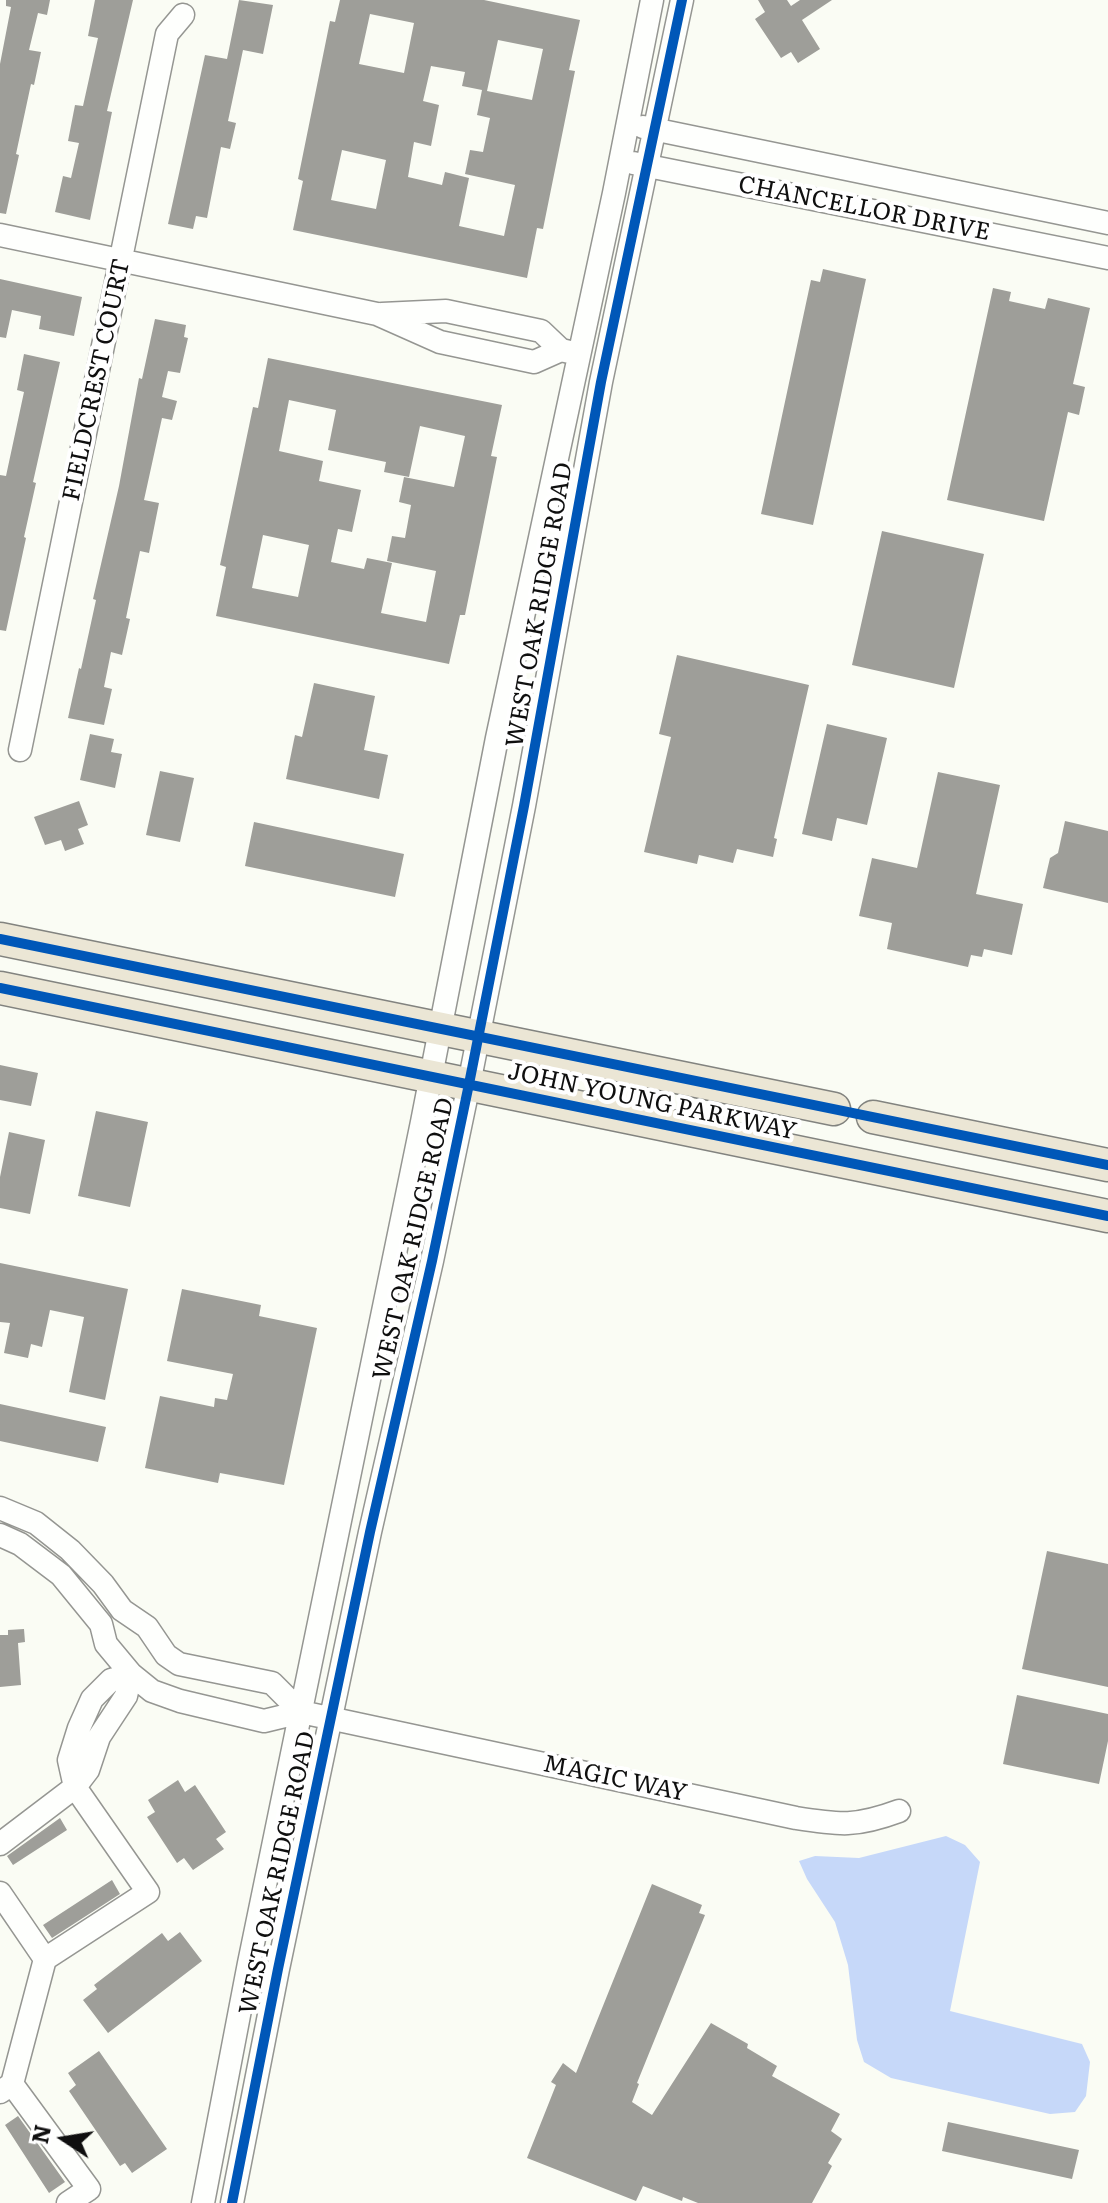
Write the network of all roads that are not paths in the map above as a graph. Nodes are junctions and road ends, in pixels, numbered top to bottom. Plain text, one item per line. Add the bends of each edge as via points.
1 (652, 0) edge
2 (682, 0) edge
3 (183, 15) dead end
4 (628, 124) junction
5 (655, 129) junction
6 (620, 161) junction
7 (647, 166) junction
8 (1108, 223) edge
9 (0, 235) edge
10 (1108, 258) edge
11 (122, 261) junction
12 (377, 314) junction
13 (570, 352) junction
14 (564, 586) junction
15 (20, 750) dead end
16 (0, 939) edge
17 (0, 988) edge
18 (440, 1029) junction
19 (479, 1037) junction
20 (431, 1076) junction
21 (469, 1084) junction
22 (834, 1109) dead end
23 (873, 1117) dead end
24 (1108, 1165) edge
25 (1108, 1216) edge
26 (0, 1508) edge
27 (0, 1535) edge
28 (131, 1674) junction
29 (301, 1712) junction
30 (331, 1718) junction
31 (75, 1787) junction
32 (899, 1811) dead end
33 (0, 1844) edge
34 (0, 1893) edge
35 (45, 1959) junction
36 (237, 2025) junction
37 (6, 2088) edge
38 (68, 2203) edge
39 (203, 2203) edge
40 (218, 2203) edge
41 (232, 2203) edge

1 - 4 street, WEST OAK RIDGE ROAD
2 - 5 street, WEST OAK RIDGE ROAD
3 - 11 street, FIELDCREST COURT via 167,34
4 - 5 street, CHANCELLOR DRIVE
4 - 6 street, WEST OAK RIDGE ROAD
5 - 7 street, WEST OAK RIDGE ROAD
5 - 8 street, CHANCELLOR DRIVE
6 - 7 street, CHANCELLOR DRIVE
6 - 13 street, WEST OAK RIDGE ROAD
7 - 10 street, CHANCELLOR DRIVE
7 - 14 street, WEST OAK RIDGE ROAD
9 - 11 street
11 - 12 street
11 - 15 street, FIELDCREST COURT
12 - 13 street via 446,311 541,331
12 - 13 street via 440,342 534,362
13 - 14 street via 583,378 553,545 552,563
13 - 18 street, WEST OAK RIDGE ROAD
14 - 19 street, WEST OAK RIDGE ROAD
16 - 18 highway, JOHN YOUNG PARKWAY
17 - 20 highway, JOHN YOUNG PARKWAY
18 - 19 highway, JOHN YOUNG PARKWAY
18 - 20 street, WEST OAK RIDGE ROAD
19 - 21 street, WEST OAK RIDGE ROAD
19 - 22 highway, JOHN YOUNG PARKWAY
20 - 21 highway, JOHN YOUNG PARKWAY
20 - 29 street, WEST OAK RIDGE ROAD
21 - 25 highway, JOHN YOUNG PARKWAY
21 - 30 street, WEST OAK RIDGE ROAD
23 - 24 highway
26 - 29 street via 36,1523 70,1550 179,1664 272,1683
27 - 28 street via 61,1575 101,1624 106,1644
28 - 29 street via 152,1691 180,1701 264,1721
28 - 31 street via 126,1696
29 - 30 street, MAGIC WAY
29 - 36 street, WEST OAK RIDGE ROAD
30 - 32 street, MAGIC WAY via 839,1825
30 - 41 street, WEST OAK RIDGE ROAD
31 - 33 street
31 - 35 street via 148,1892
34 - 35 street
35 - 37 street
36 - 39 street, WEST OAK RIDGE ROAD
36 - 40 street via 243,2086
37 - 38 street via 89,2189

